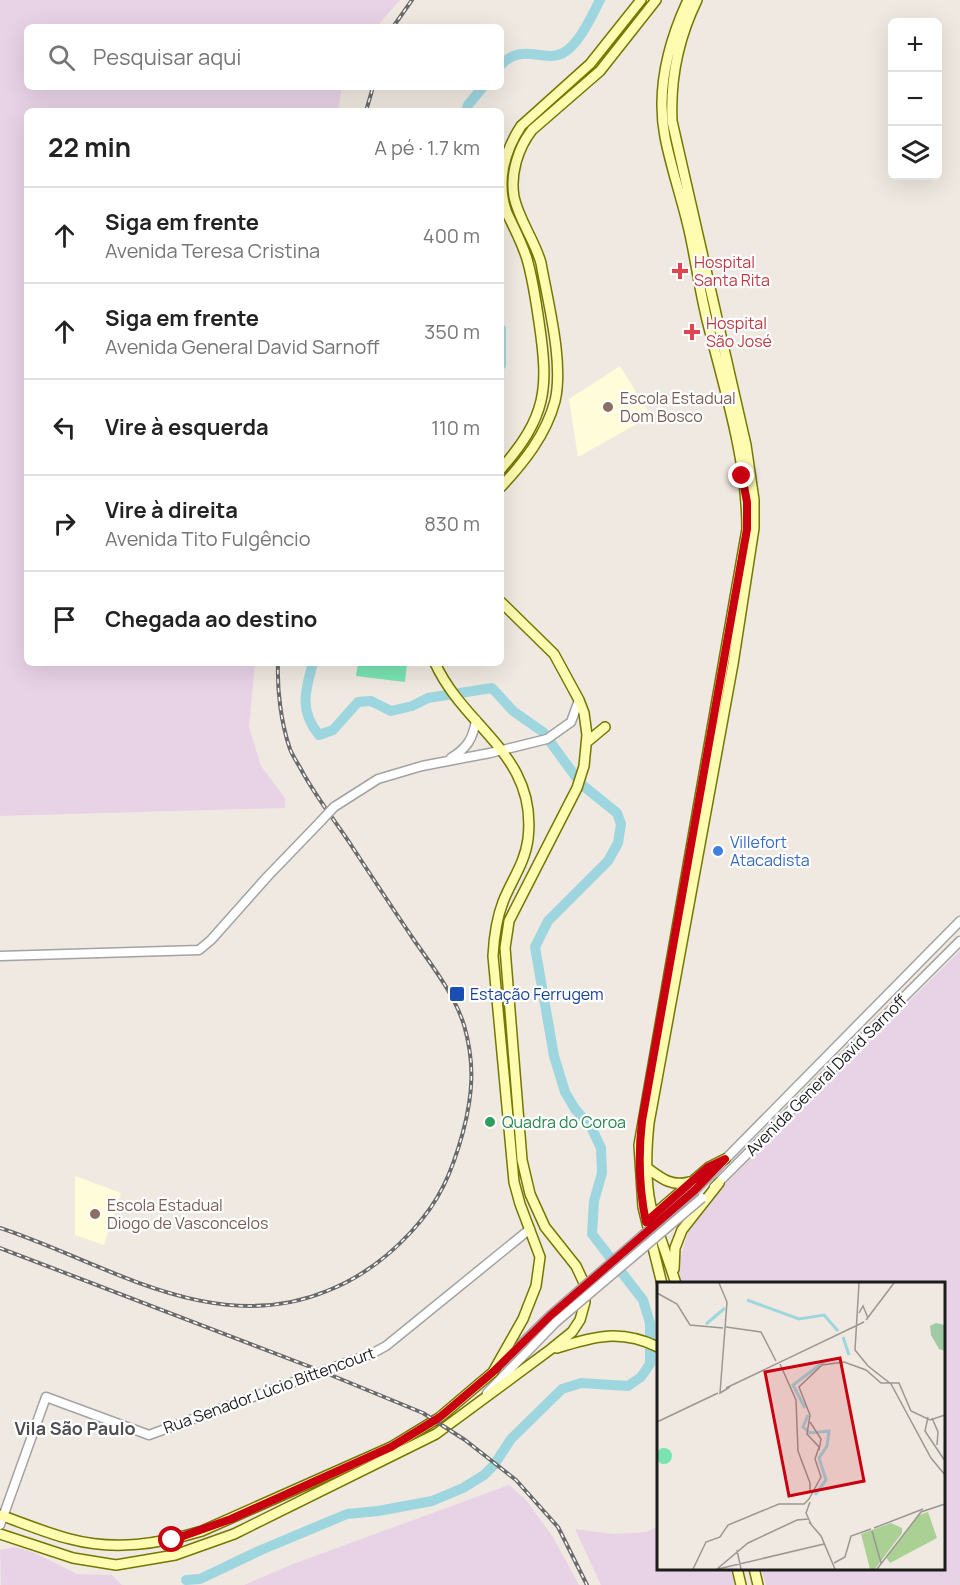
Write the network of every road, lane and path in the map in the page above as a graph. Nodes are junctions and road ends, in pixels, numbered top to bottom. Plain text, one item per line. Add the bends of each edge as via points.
1 (641, 0) edge
2 (656, 0) edge
3 (688, 0) edge
4 (697, 0) edge
5 (504, 169) edge
6 (504, 201) edge
7 (504, 465) edge
8 (504, 484) edge
9 (504, 605) edge
10 (436, 666) edge
11 (579, 700) junction
12 (476, 720) junction
13 (586, 720) junction
14 (569, 723) junction
15 (605, 727) dead end
16 (586, 747) junction
17 (502, 750) junction
18 (445, 762) junction
19 (960, 921) edge
20 (960, 941) edge
21 (0, 956) edge
22 (725, 1159) joint
23 (646, 1167) junction
24 (718, 1183) junction
25 (693, 1185) junction
26 (654, 1215) junction
27 (646, 1222) junction
28 (530, 1229) junction
29 (674, 1279) edge
30 (661, 1282) edge
31 (553, 1319) junction
32 (657, 1347) edge
33 (551, 1349) junction
34 (493, 1372) junction
35 (478, 1402) junction
36 (1, 1518) edge
37 (202, 1531) junction
38 (0, 1534) edge
39 (228, 1536) junction
40 (184, 1552) junction
41 (737, 1570) edge
42 (754, 1570) edge
43 (741, 1585) edge
44 (758, 1585) edge

1 - 5 main road via 590,64 521,126 505,158
2 - 8 main road via 600,71 532,130 519,152 514,198 538,250 557,358 557,380 555,401 543,431
3 - 27 main road via 668,52 665,136 739,457 747,529 642,1121 639,1173
4 - 23 main road via 676,57 672,121 746,446 754,528 649,1123
6 - 7 main road via 527,257 533,283 545,379 532,427
9 - 11 main road via 554,654
10 - 12 main road
11 - 13 main road
11 - 14 street
12 - 17 main road
12 - 18 street via 470,743
13 - 14 street
13 - 16 main road
14 - 17 street via 547,739
15 - 16 main road
16 - 33 main road via 570,805 508,921 505,948 522,1160 530,1194 545,1227 576,1266 584,1283 585,1302 580,1320
17 - 18 street
17 - 28 main road via 518,774 529,813 523,862 503,901 493,956 511,1162
18 - 21 street, bridge via 378,779 334,807 199,950
19 - 22 street, Avenida General David Sarnoff
20 - 24 street, Avenida General David Sarnoff
22 - 25 main road via 708,1167
23 - 25 main road via 664,1180
23 - 26 main road
24 - 29 main road via 682,1230 675,1248
24 - 31 street, Avenida General David Sarnoff, bridge
25 - 26 main road
25 - 31 street, Avenida General David Sarnoff, bridge
26 - 27 main road
26 - 29 main road
27 - 30 main road
28 - 34 main road via 540,1257 536,1286 523,1319
28 - 36 street, Rua Senador Lúcio Bittencourt via 386,1346 148,1435 46,1397
31 - 34 street, Avenida General David Sarnoff
31 - 35 street, Avenida General David Sarnoff
32 - 33 main road via 628,1336 607,1335
33 - 35 main road
34 - 37 main road via 415,1434
35 - 39 main road via 414,1446
36 - 37 main road via 68,1539 109,1546 163,1542
37 - 39 main road
37 - 40 main road
38 - 40 main road via 73,1558 116,1565
39 - 40 main road
41 - 43 main road
42 - 44 main road

